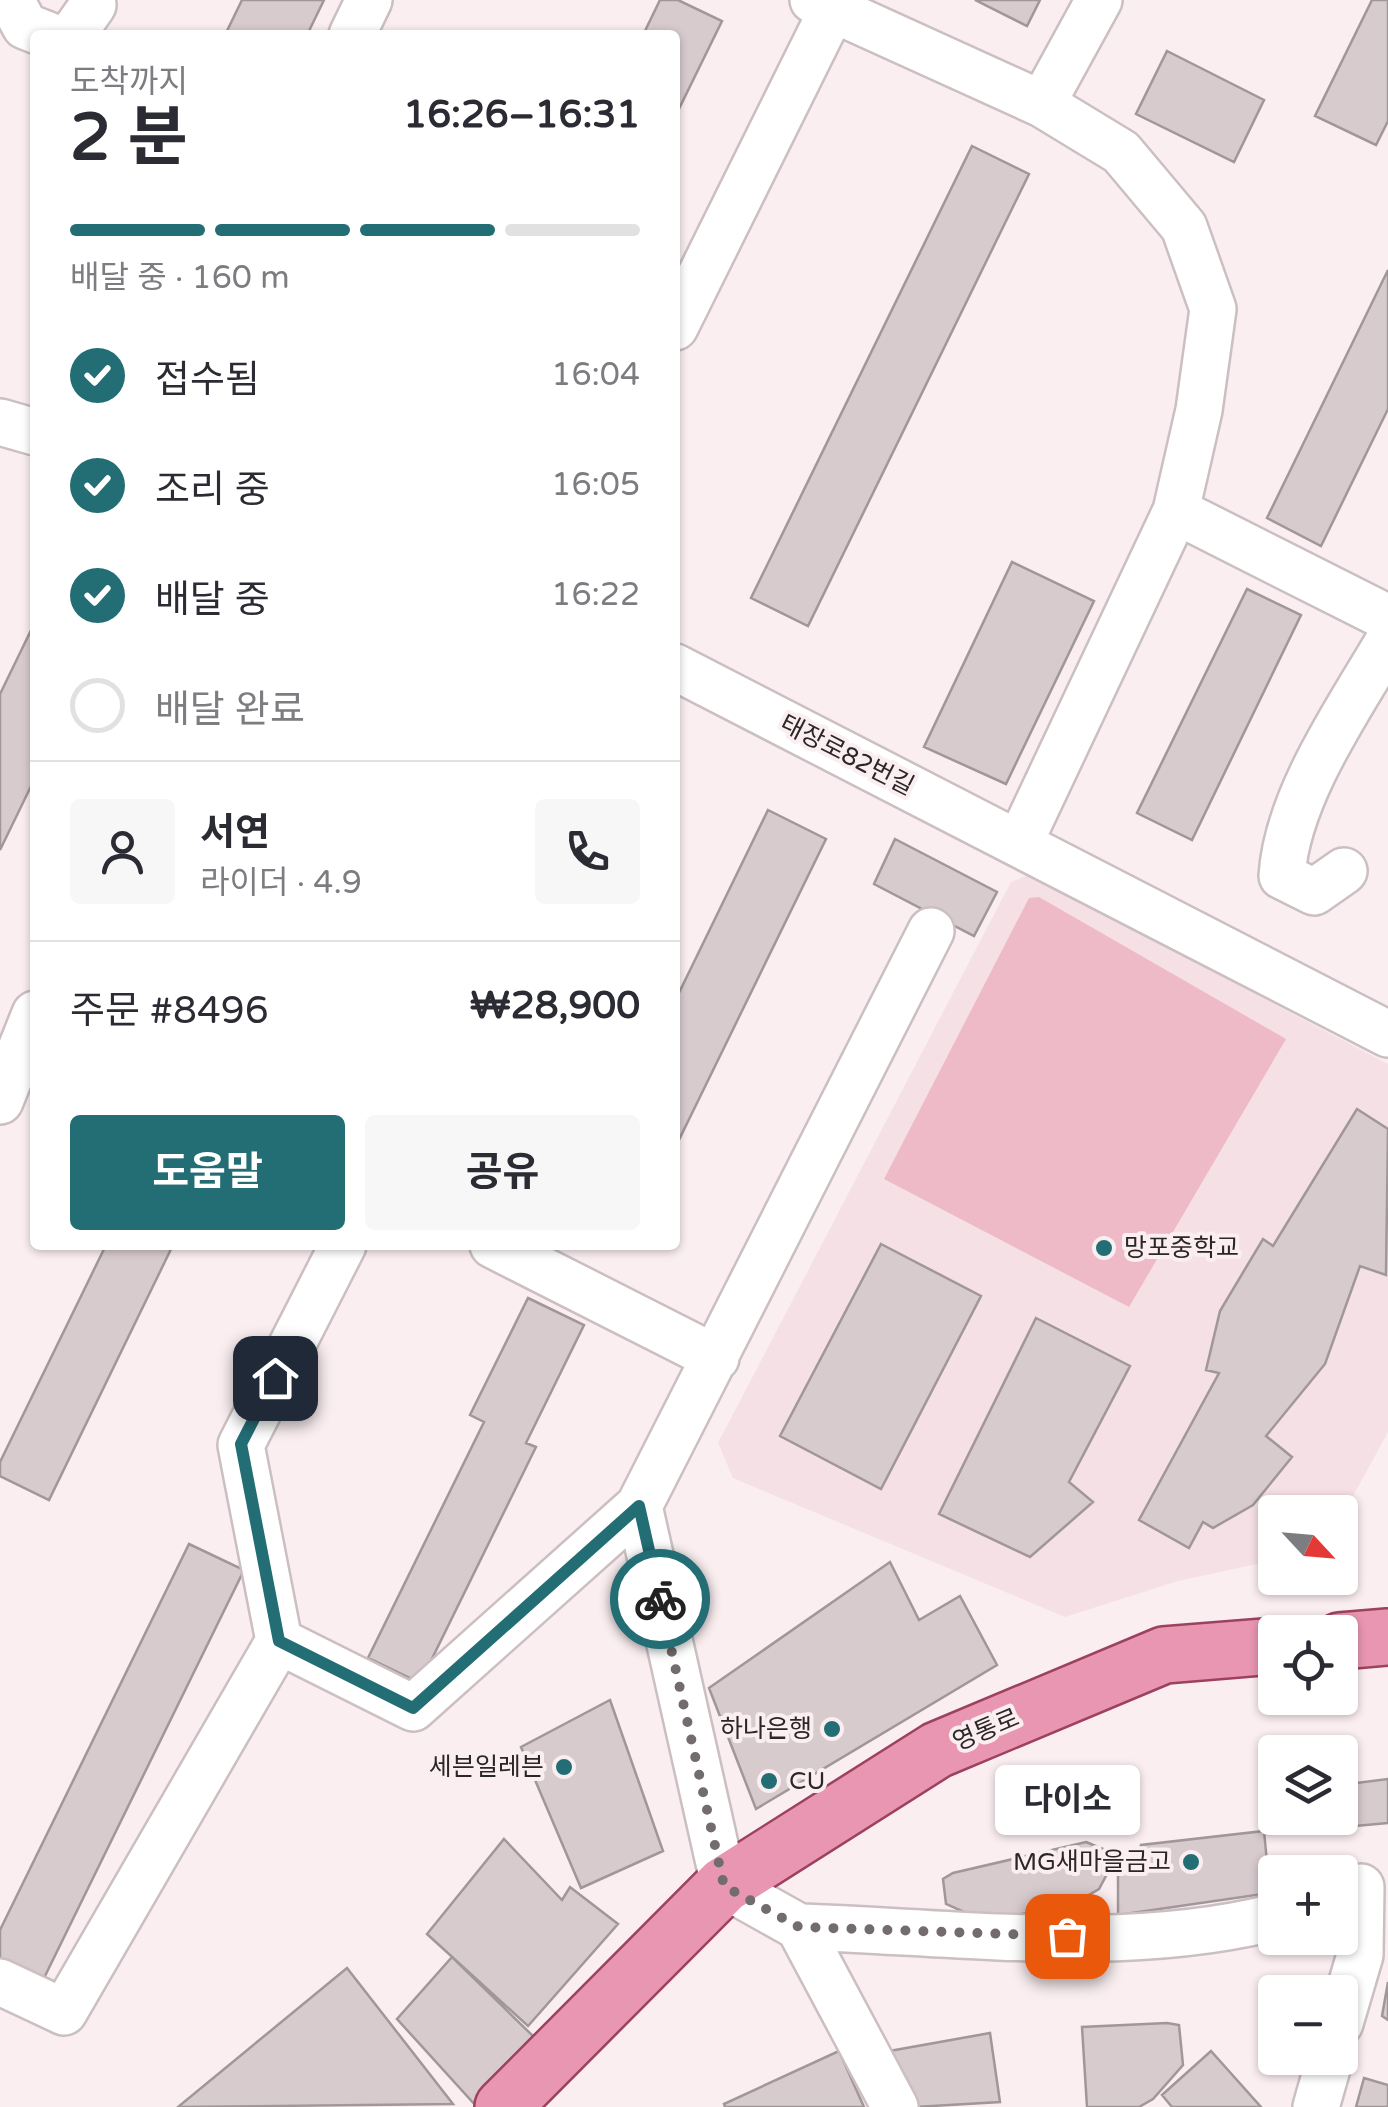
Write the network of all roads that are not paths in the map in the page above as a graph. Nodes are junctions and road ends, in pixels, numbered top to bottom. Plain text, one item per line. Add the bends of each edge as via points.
1 (11, 0) edge
2 (369, 0) edge
3 (1099, 0) edge
4 (827, 3) edge
5 (36, 30) edge
6 (354, 30) edge
7 (1042, 104) junction
8 (680, 316) edge
9 (0, 422) edge
10 (30, 431) edge
11 (1176, 510) junction
12 (1385, 614) edge
13 (680, 670) edge
14 (1019, 844) junction
15 (1344, 871) dead end
16 (932, 930) dead end
17 (30, 1026) edge
18 (1388, 1034) edge
19 (0, 1101) edge
20 (341, 1250) edge
21 (503, 1250) edge
22 (716, 1358) junction
23 (639, 1506) junction
24 (1388, 1637) edge
25 (1358, 1640) edge
26 (279, 1641) junction
27 (1258, 1647) edge
28 (724, 1886) junction
29 (1363, 1886) edge
30 (1258, 1920) edge
31 (799, 1927) junction
32 (1354, 1975) edge
33 (0, 1982) edge
34 (1325, 2075) edge
35 (503, 2107) edge
36 (895, 2107) edge
37 (1316, 2107) edge

1 - 5 street
2 - 6 street
3 - 7 street
4 - 7 street
4 - 8 street
7 - 11 street via 1121,152 1184,226 1214,309
9 - 10 street
11 - 12 street
11 - 14 street
12 - 15 street via 1284,840 1282,876 1314,892
13 - 14 street, 태장로82번길
14 - 18 street, 태장로82번길
16 - 22 street
17 - 19 street
20 - 26 street via 241,1444
21 - 22 street
22 - 23 street
23 - 26 street via 413,1708
23 - 28 street
24 - 25 main road
26 - 33 street via 64,2012
27 - 28 main road, 영통로 via 1164,1655 938,1750
28 - 31 street
28 - 35 main road, 영통로
29 - 32 street
30 - 31 street via 1100,1938
31 - 36 street
34 - 37 street

